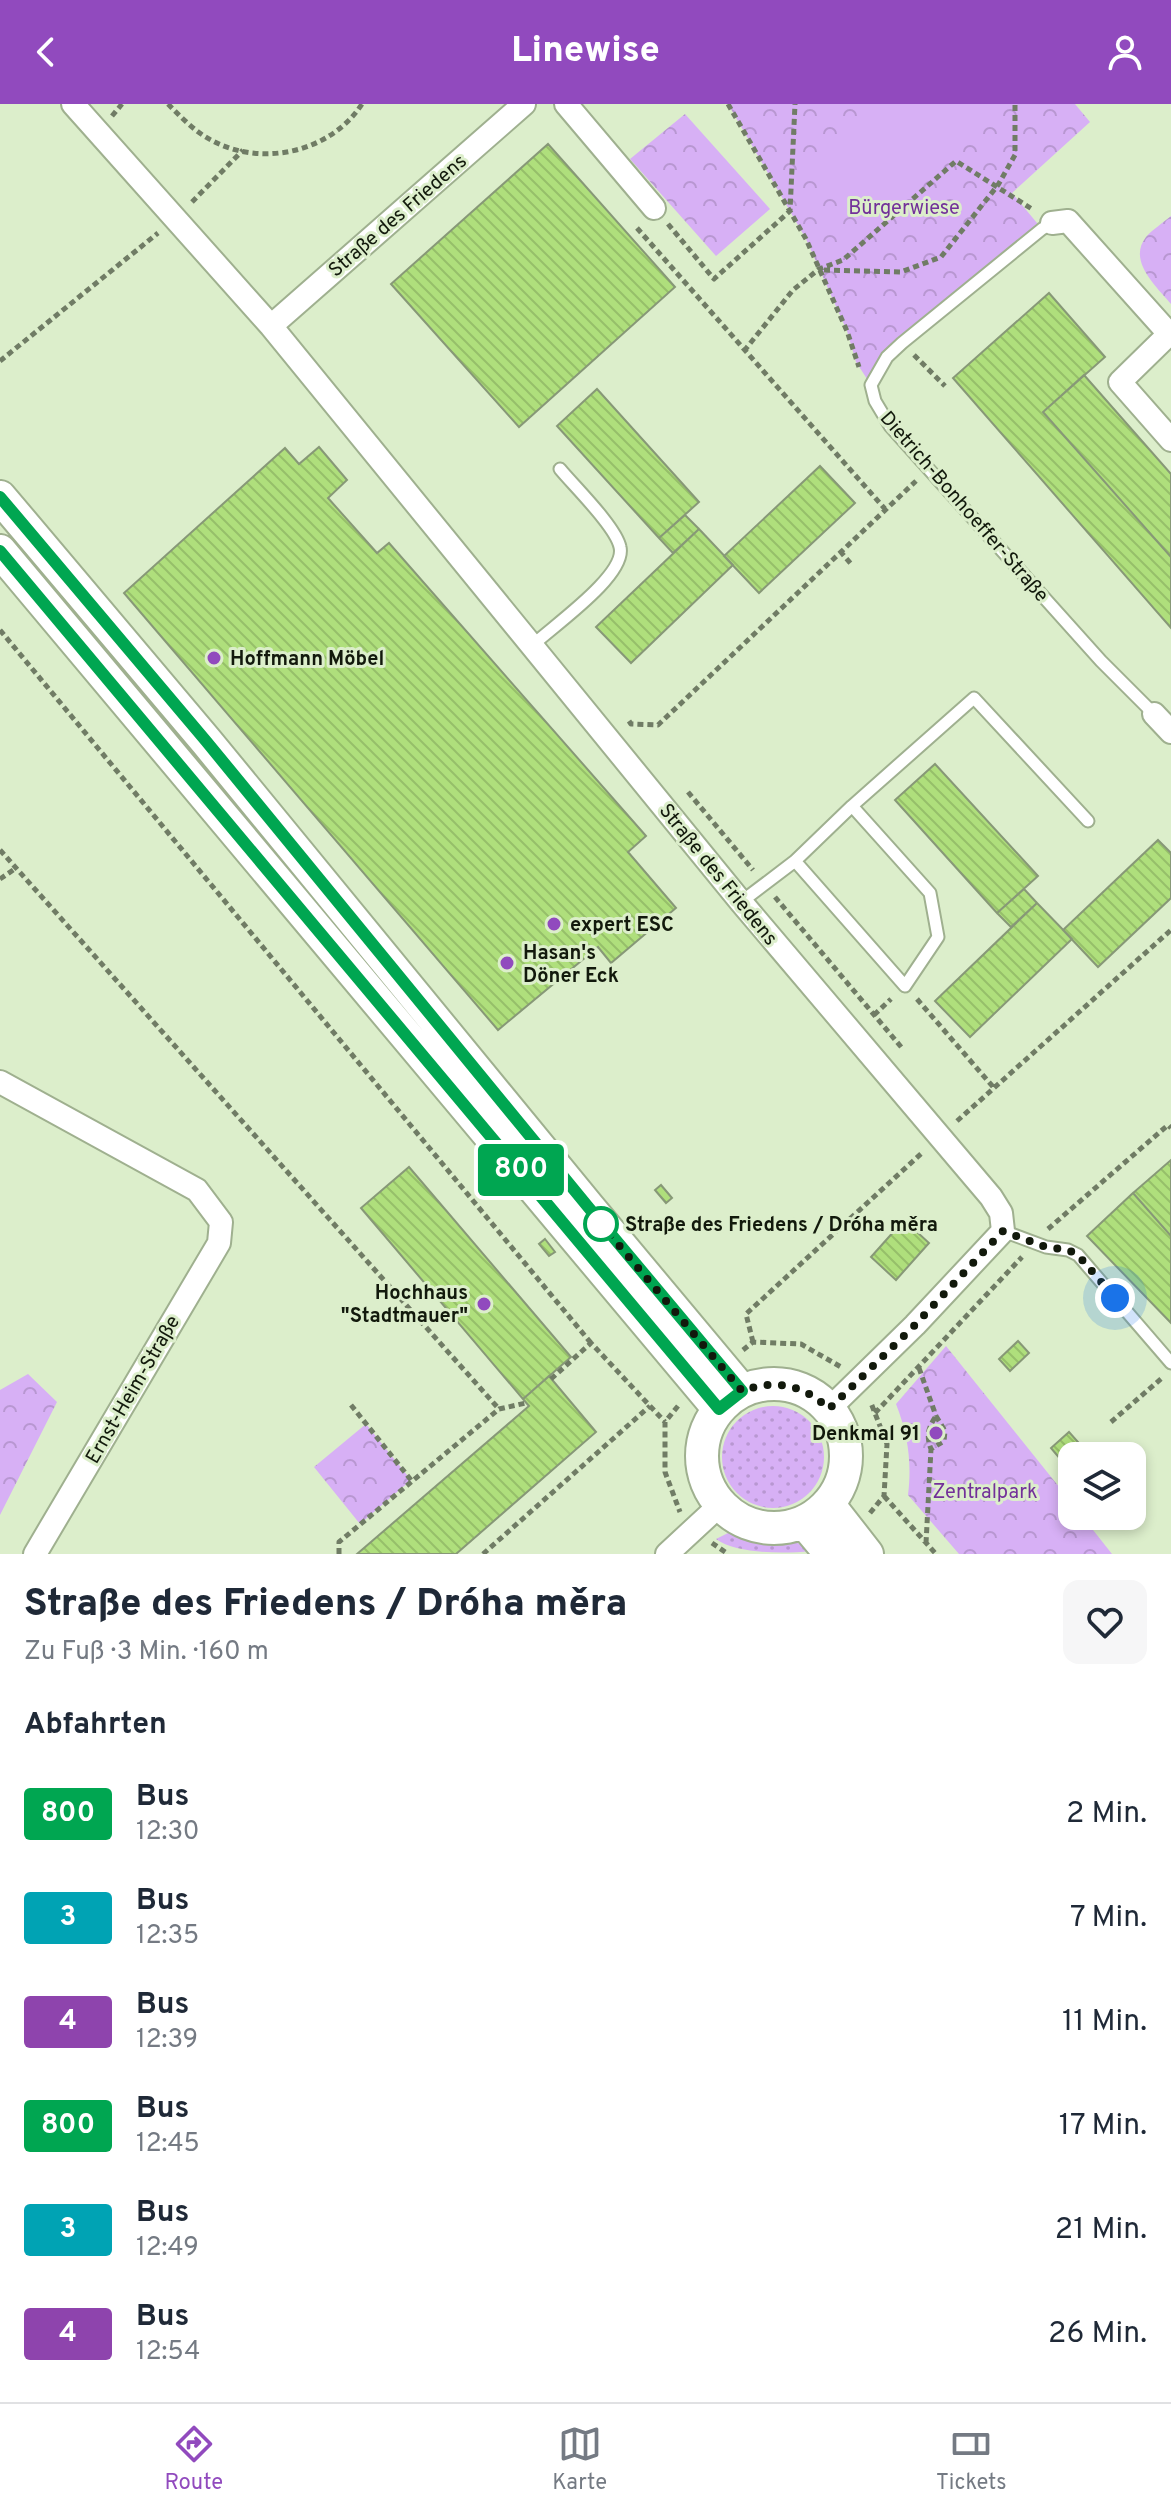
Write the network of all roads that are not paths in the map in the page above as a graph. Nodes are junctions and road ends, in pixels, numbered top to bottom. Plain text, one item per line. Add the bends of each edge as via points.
1 (73, 104) edge
2 (524, 104) edge
3 (566, 104) edge
4 (654, 208) road end
5 (1052, 223) joint
6 (271, 326) junction
7 (1170, 336) edge
8 (1171, 440) edge
9 (560, 469) dead end
10 (0, 497) edge
11 (0, 551) edge
12 (533, 645) junction
13 (1154, 714) joint
14 (1171, 732) edge
15 (852, 806) junction
16 (1088, 821) dead end
17 (795, 861) junction
18 (741, 902) junction
19 (0, 1082) edge
20 (1003, 1231) junction
21 (1171, 1363) edge
22 (731, 1400) junction
23 (829, 1409) junction
24 (721, 1504) junction
25 (816, 1513) junction
26 (35, 1554) edge
27 (667, 1554) edge
28 (831, 1554) edge
29 (867, 1554) edge

1 - 6 street, Straße des Friedens
2 - 6 street, Straße des Friedens
3 - 4 street
5 - 7 street via 1068,221
5 - 13 lane, Dietrich-Bonhoeffer-Straße via 902,343 871,385 885,420
6 - 12 street, Straße des Friedens
7 - 8 street via 1120,382
9 - 12 lane via 621,548 618,563 603,583
10 - 22 street via 598,1220
11 - 22 street
12 - 18 street, Straße des Friedens
13 - 14 street
15 - 16 lane via 974,698
15 - 17 lane
15 - 17 lane via 930,893 938,937 905,986
17 - 18 lane
18 - 20 street, Straße des Friedens via 991,1197 1001,1213
19 - 26 street, Ernst-Heim-Straße via 197,1190 221,1222 219,1243
20 - 21 lane via 1078,1255
20 - 23 street
22 - 23 street via 757,1386 789,1385
22 - 24 street via 710,1423 702,1457 710,1490
23 - 25 street via 842,1431 846,1456 841,1482
24 - 25 street via 759,1527 782,1528
24 - 27 street
25 - 28 street
25 - 29 street

